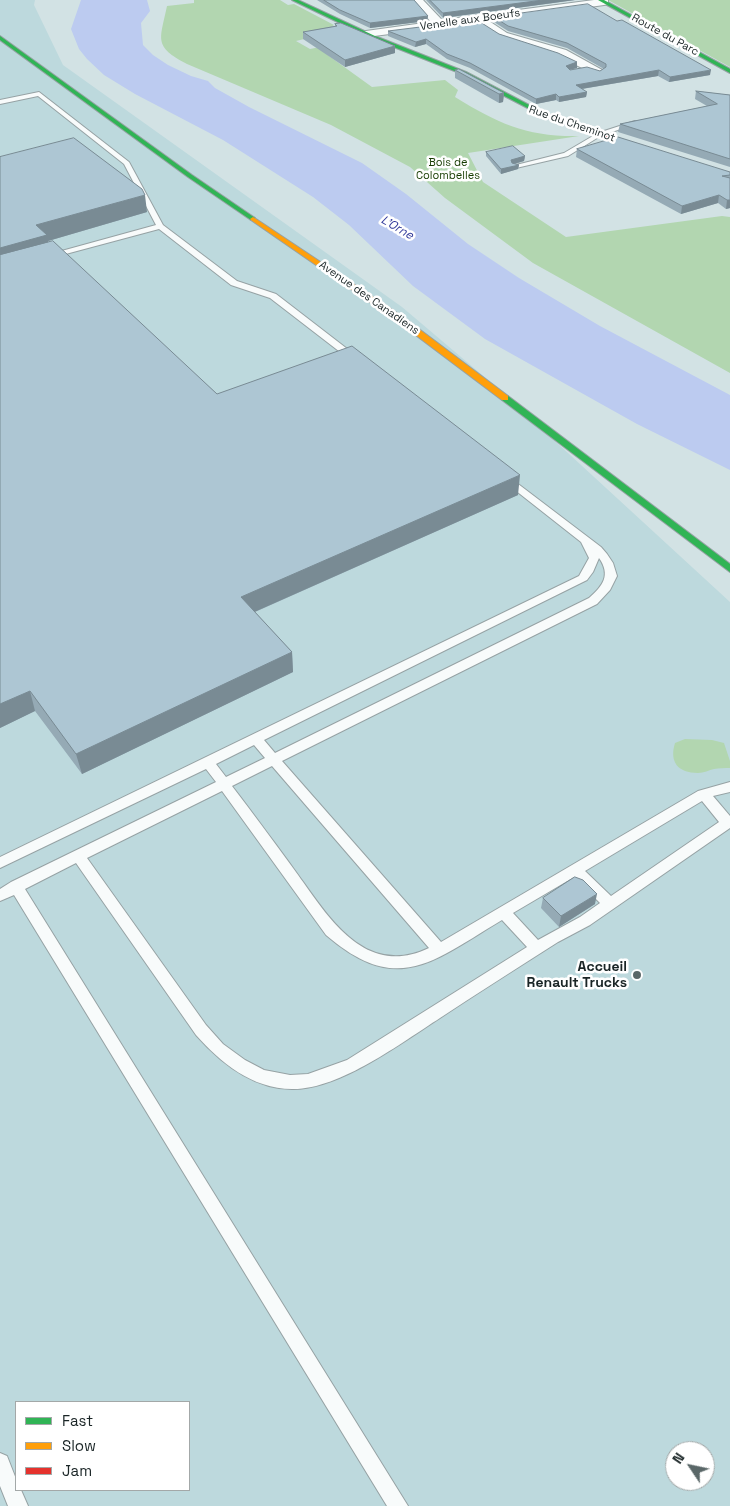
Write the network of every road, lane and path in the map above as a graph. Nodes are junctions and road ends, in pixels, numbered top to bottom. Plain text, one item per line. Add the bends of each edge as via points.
1 (294, 0) edge
2 (417, 0) edge
3 (602, 1) edge
4 (480, 18) junction
5 (439, 24) junction
6 (366, 34) junction
7 (0, 38) edge
8 (577, 70) edge
9 (594, 70) joint
10 (730, 71) edge
11 (0, 102) edge
12 (641, 122) edge
13 (600, 134) junction
14 (666, 155) edge
15 (516, 166) edge
16 (160, 226) junction
17 (45, 258) edge
18 (366, 368) edge
19 (498, 471) edge
20 (583, 538) junction
21 (730, 569) edge
22 (255, 738) junction
23 (273, 758) junction
24 (208, 762) junction
25 (223, 783) junction
26 (730, 786) edge
27 (703, 794) junction
28 (729, 822) edge
29 (78, 855) junction
30 (0, 863) edge
31 (574, 869) junction
32 (16, 886) junction
33 (0, 894) edge
34 (610, 904) junction
35 (503, 912) junction
36 (537, 948) junction
37 (439, 950) junction
38 (0, 1463) edge
39 (18, 1506) edge
40 (398, 1506) edge

1 - 6 street, Rue du Cheminot
2 - 5 street
3 - 4 street, Venelle aux Boeufs
3 - 10 street, Route du Parc
4 - 5 street, Venelle aux Boeufs
4 - 9 street via 502,34 562,53
5 - 6 street, Venelle aux Boeufs
6 - 13 street, Rue du Cheminot via 464,73 540,114
7 - 21 street, Avenue des Canadiens via 190,176 400,319
8 - 9 lane
11 - 16 lane via 39,94 127,163
12 - 13 lane
13 - 14 street, Rue du Cheminot
13 - 15 lane via 566,155
16 - 17 lane
16 - 18 lane via 234,282 273,296
19 - 20 lane
20 - 22 lane via 594,558 582,578
20 - 23 lane via 605,557 612,573 603,593 593,601
22 - 23 lane
22 - 24 lane
23 - 25 lane
23 - 37 lane
24 - 25 lane
24 - 30 lane
25 - 29 lane
25 - 37 lane via 331,931 348,946 387,963 410,963
26 - 27 lane
27 - 28 lane
27 - 31 lane
28 - 34 lane
29 - 32 lane
29 - 36 lane via 201,1030 218,1050 262,1077 290,1082 308,1081 352,1065
31 - 34 lane
31 - 35 lane
32 - 33 lane
32 - 40 lane
34 - 36 lane
35 - 36 lane
35 - 37 lane
38 - 39 lane

